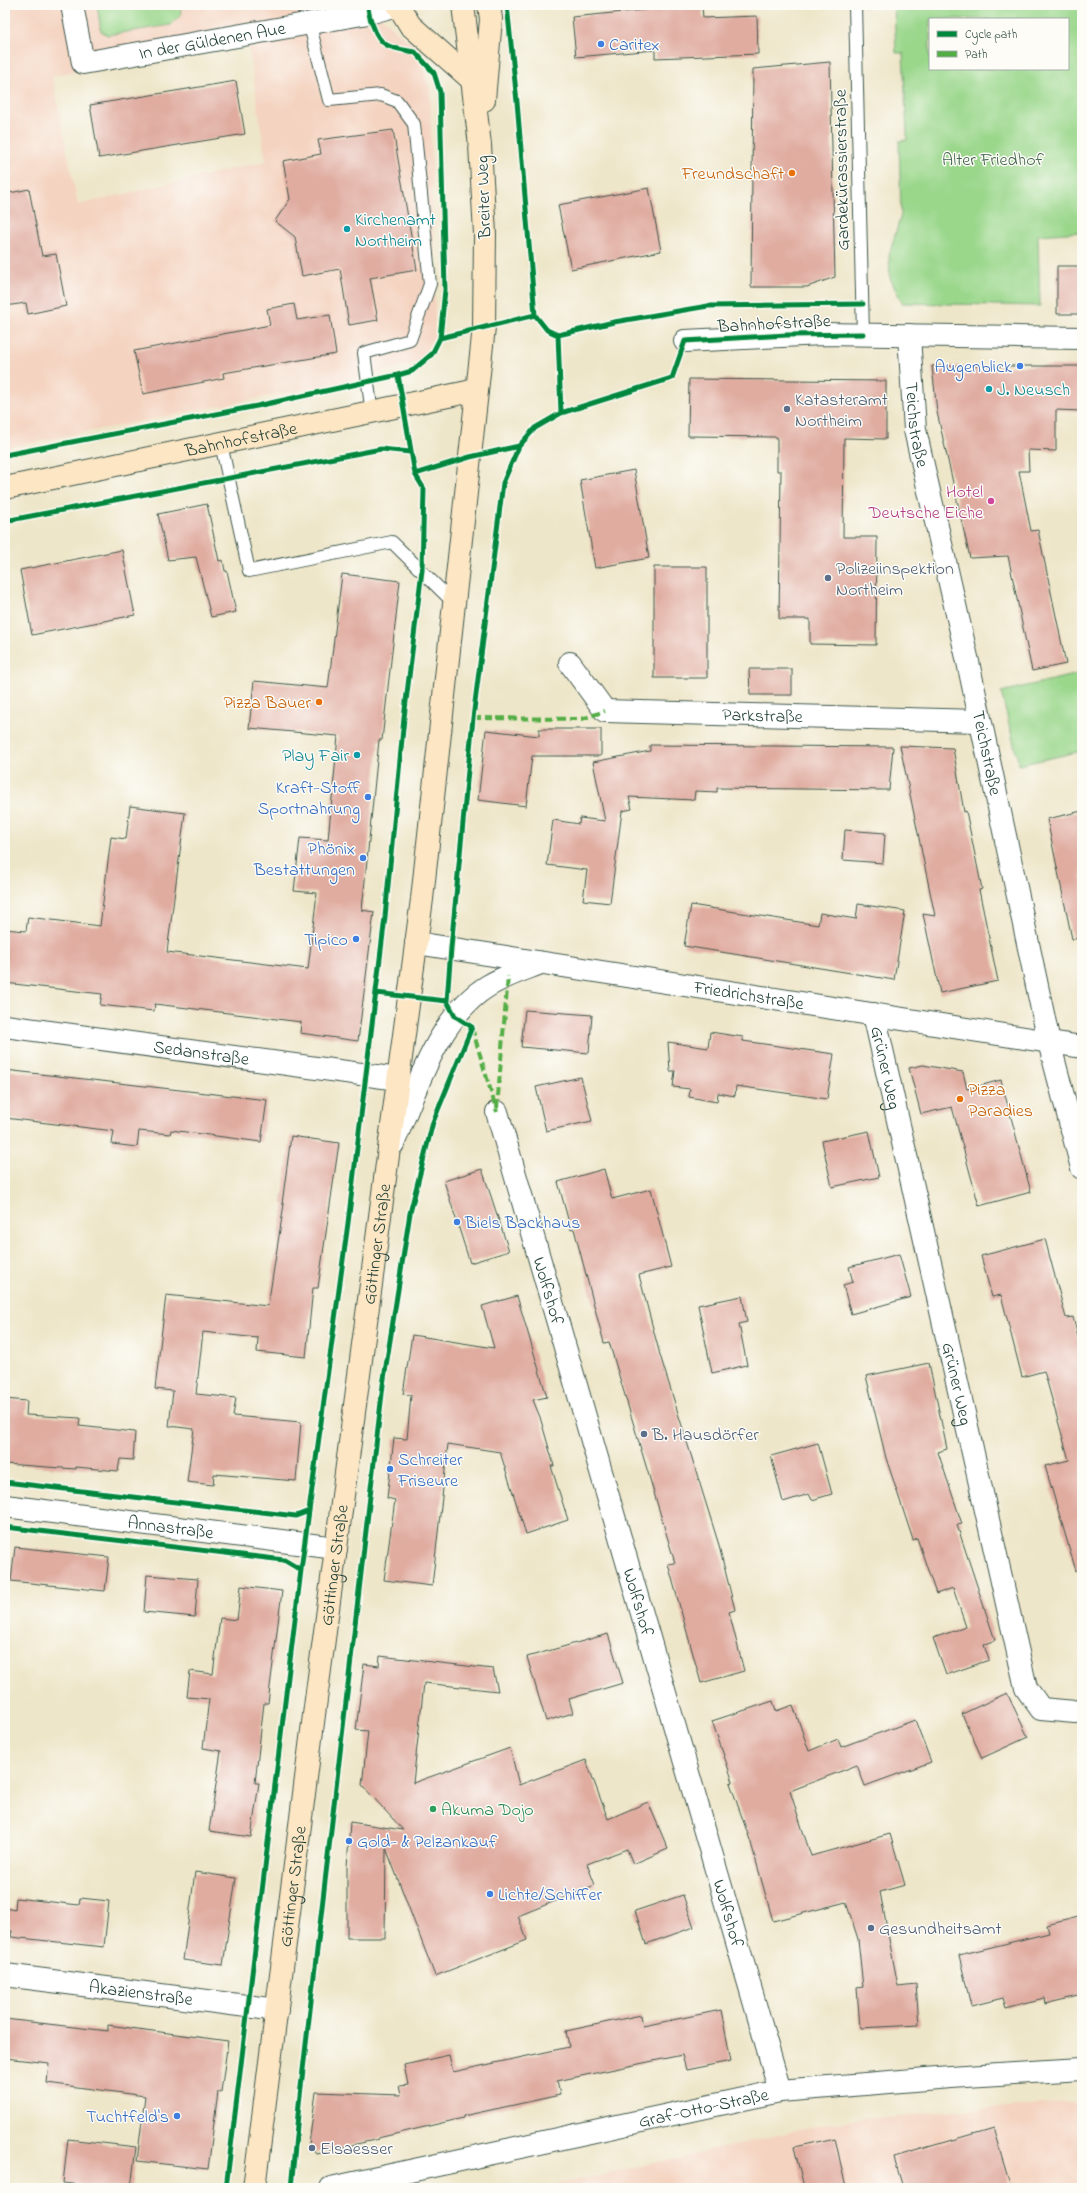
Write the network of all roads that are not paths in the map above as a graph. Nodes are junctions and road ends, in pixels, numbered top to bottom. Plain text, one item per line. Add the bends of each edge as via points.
1 (72, 5) edge
2 (398, 5) edge
3 (463, 5) edge
4 (489, 5) edge
5 (855, 5) edge
6 (310, 22) junction
7 (472, 80) junction
8 (480, 145) junction
9 (863, 334) junction
10 (909, 335) junction
11 (1082, 338) edge
12 (685, 342) dead end
13 (477, 390) junction
14 (372, 414) junction
15 (221, 444) junction
16 (5, 488) edge
17 (453, 602) junction
18 (570, 663) dead end
19 (979, 722) junction
20 (416, 943) junction
21 (541, 963) junction
22 (874, 1014) junction
23 (5, 1026) edge
24 (1049, 1042) junction
25 (1082, 1047) edge
26 (398, 1079) junction
27 (497, 1112) dead end
28 (387, 1156) junction
29 (1082, 1168) edge
30 (5, 1506) edge
31 (336, 1548) junction
32 (1082, 1710) edge
33 (5, 1974) edge
34 (277, 2010) junction
35 (1082, 2069) edge
36 (780, 2091) junction
37 (254, 2188) edge
38 (330, 2188) edge

1 - 6 street, In der Güldenen Aue via 83,63
2 - 6 street, In der Güldenen Aue via 383,10
2 - 7 main road via 410,25
3 - 7 main road, Breiter Weg
4 - 8 main road via 491,19
5 - 9 lane, Gardekürassierstraße
6 - 14 lane via 328,100 381,95 397,101 414,124 430,284 410,340 364,353
7 - 8 main road, Breiter Weg
8 - 13 main road, Breiter Weg via 485,234 484,327
9 - 10 street, Bahnhofstraße
9 - 12 street, Bahnhofstraße via 808,334
10 - 11 street, Bahnhofstraße
10 - 19 street, Teichstraße via 915,430 968,662
13 - 14 main road, Bahnhofstraße
13 - 17 main road, Breiter Weg
14 - 15 main road, Bahnhofstraße
15 - 16 main road, Bahnhofstraße
15 - 17 lane via 249,571 392,542
17 - 20 main road, Göttinger Straße
18 - 19 street, Parkstraße via 605,711
19 - 24 street, Teichstraße
20 - 21 street, Friedrichstraße
20 - 26 main road, Göttinger Straße
21 - 22 street, Friedrichstraße
21 - 28 street via 487,987 455,1016 428,1061
22 - 24 street, Friedrichstraße
22 - 32 street, Grüner Weg via 1026,1688 1041,1709 1075,1712
23 - 26 street, Sedanstraße
24 - 25 street, Friedrichstraße
24 - 29 street, Teichstraße
26 - 28 main road, Göttinger Straße
27 - 36 street, Wolfshof
28 - 31 main road, Göttinger Straße
30 - 31 street, Annastraße
31 - 34 main road, Göttinger Straße
33 - 34 street, Akazienstraße
34 - 37 main road, Göttinger Straße
35 - 36 street, Graf-Otto-Straße
36 - 38 street, Graf-Otto-Straße

